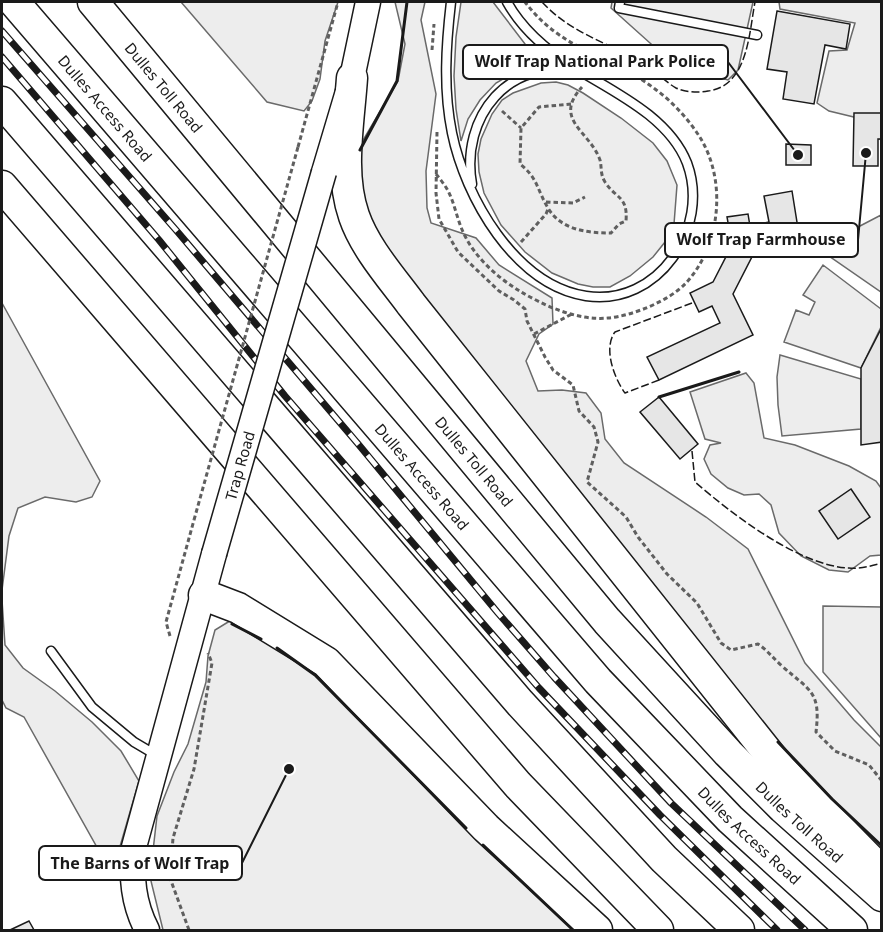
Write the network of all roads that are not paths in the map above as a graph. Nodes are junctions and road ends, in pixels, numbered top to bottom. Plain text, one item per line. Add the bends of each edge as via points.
1 (14, 2) edge
2 (93, 2) edge
3 (368, 2) edge
4 (451, 2) edge
5 (507, 2) edge
6 (620, 2) edge
7 (757, 35) dead end
8 (592, 77) junction
9 (352, 78) junction
10 (2, 102) edge
11 (2, 186) edge
12 (474, 194) junction
13 (204, 595) junction
14 (51, 651) dead end
15 (159, 757) junction
16 (882, 872) edge
17 (882, 896) edge
18 (147, 930) edge
19 (597, 930) edge
20 (658, 930) edge
21 (739, 930) edge
22 (852, 930) edge

1 - 22 highway, Dulles Access Road via 598,681 730,819
2 - 17 highway, Dulles Toll Road via 607,621 783,808
3 - 9 main road, Trap Road
4 - 12 lane via 446,49 447,98 460,167
5 - 8 lane via 546,47
6 - 7 lane via 619,8
8 - 12 lane via 572,72 534,73 516,80 490,100 471,140 468,166
8 - 12 lane via 656,121 686,161 692,181 690,225 683,244 657,275 614,296 564,291 512,252
9 - 13 main road, Trap Road, bridge
9 - 16 highway via 346,183 353,215 364,239 411,304 782,769
10 - 21 highway via 520,703 664,859
11 - 20 highway via 518,785
13 - 15 main road, Trap Road
13 - 19 highway via 238,608 326,662 486,828
14 - 15 lane via 92,707
15 - 18 main road, Trap Road via 134,847 132,871 134,895

